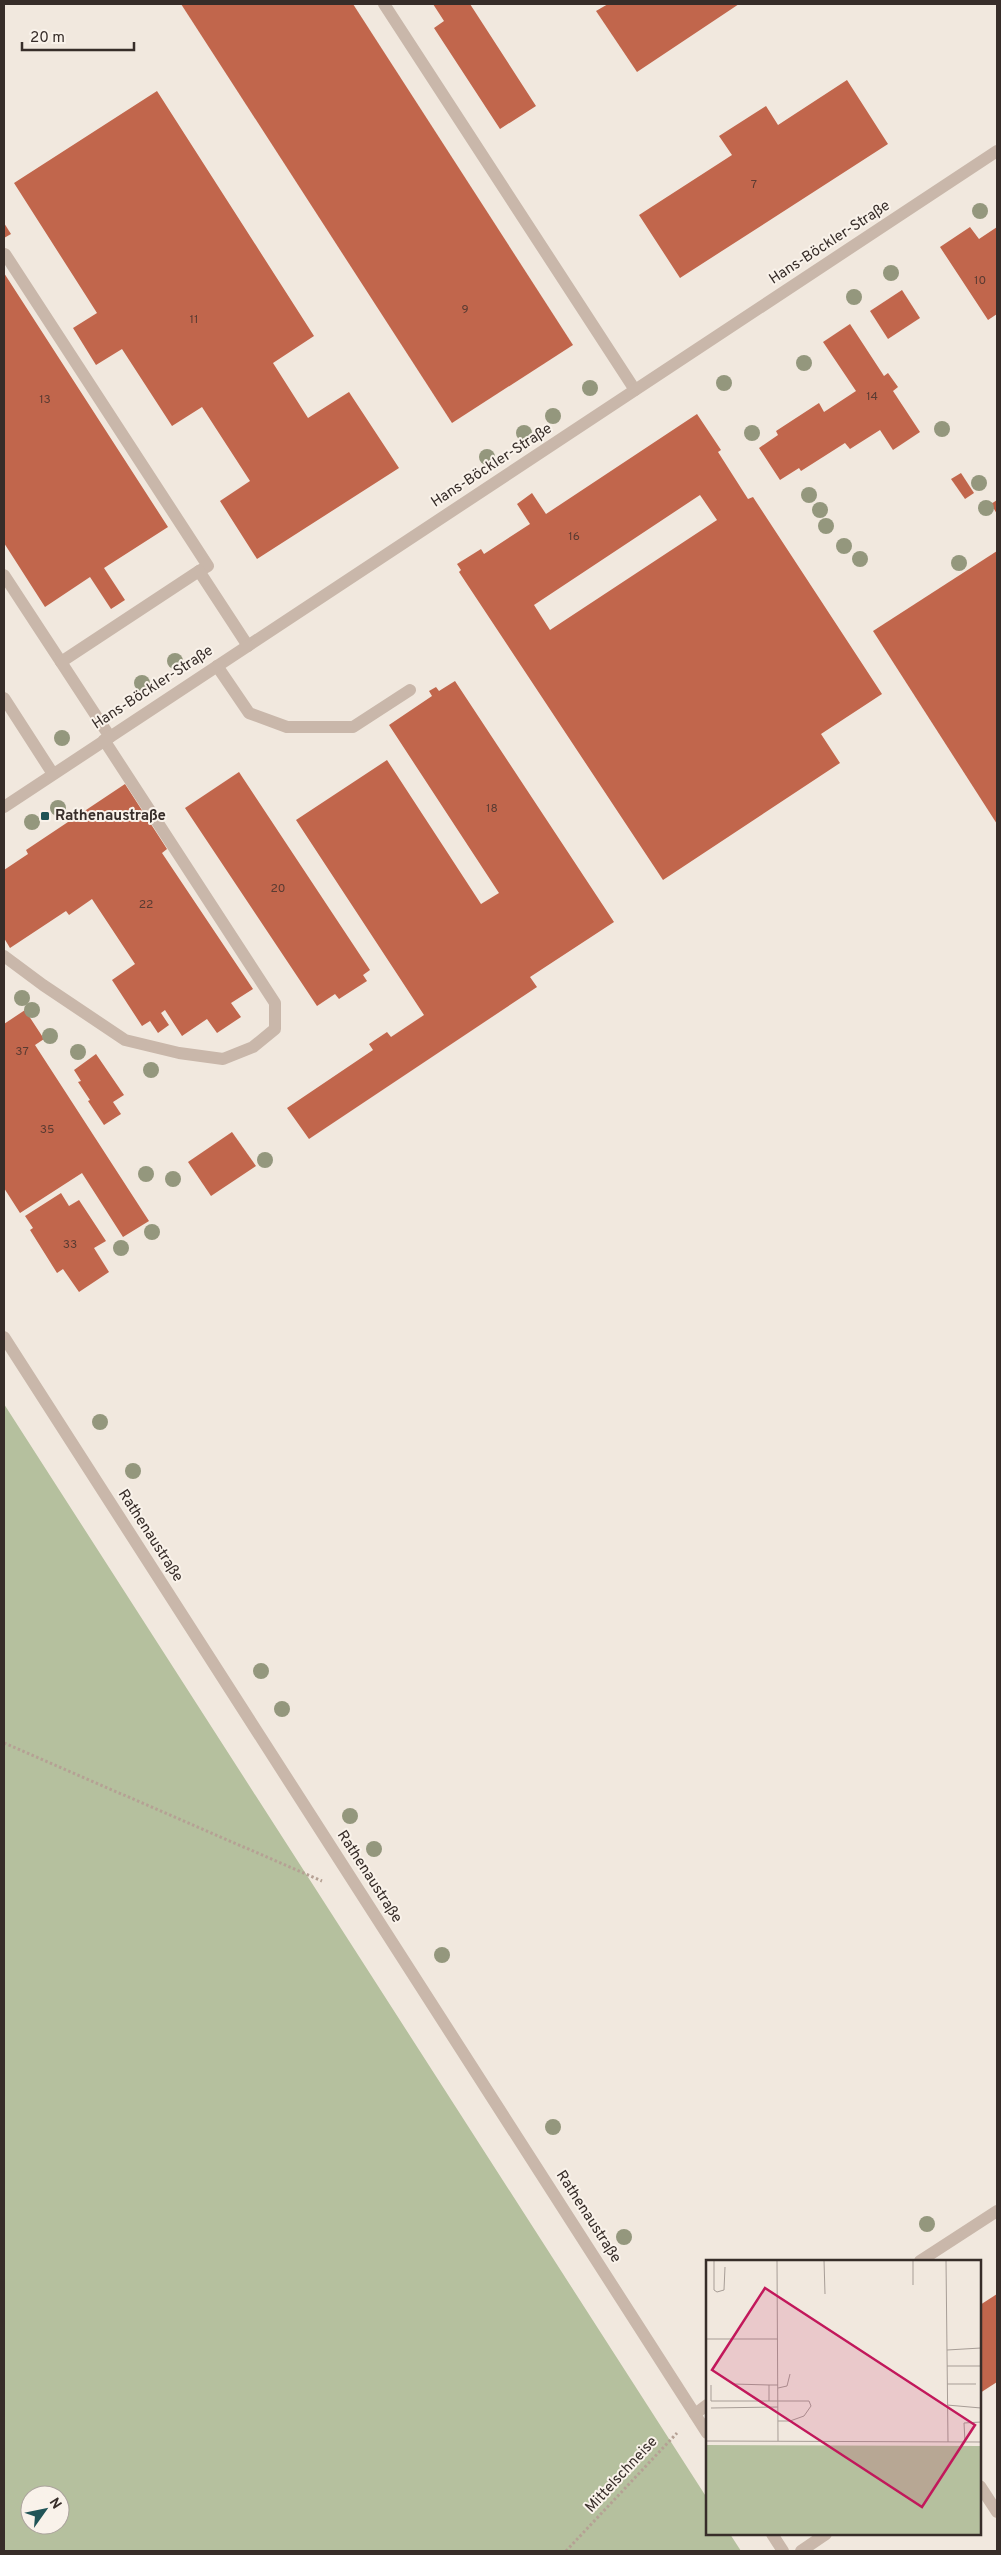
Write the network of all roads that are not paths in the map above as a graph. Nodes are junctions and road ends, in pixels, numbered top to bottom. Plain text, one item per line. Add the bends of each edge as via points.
1 (384, 4) edge
2 (997, 152) edge
3 (5, 254) dead end
4 (635, 390) junction
5 (200, 571) junction
6 (4, 575) edge
7 (248, 646) junction
8 (61, 662) junction
9 (217, 666) junction
10 (410, 690) dead end
11 (4, 698) edge
12 (107, 738) junction
13 (53, 774) junction
14 (4, 807) edge
15 (4, 956) edge
16 (4, 1337) edge
17 (997, 2211) edge
18 (922, 2260) edge
19 (706, 2406) edge
20 (695, 2414) junction
21 (706, 2431) edge
22 (981, 2488) edge
23 (997, 2512) edge
24 (773, 2535) edge
25 (825, 2535) edge
26 (783, 2551) edge
27 (801, 2551) edge

1 - 4 street
2 - 4 street, Hans-Böckler-Straße
3 - 5 street via 208,566
4 - 7 street, Hans-Böckler-Straße
5 - 7 street
5 - 8 street
6 - 8 street
7 - 9 street, Hans-Böckler-Straße
8 - 12 street
9 - 10 street via 249,713 286,727 353,727
9 - 12 street, Hans-Böckler-Straße
11 - 13 street
12 - 13 street, Hans-Böckler-Straße
12 - 15 street via 275,1003 275,1029 253,1047 222,1058 179,1053 125,1040
13 - 14 street, Hans-Böckler-Straße
16 - 20 street, Rathenaustraße
17 - 18 street
19 - 20 street
20 - 21 street, Rathenaustraße
22 - 23 street
24 - 26 street
25 - 27 street

